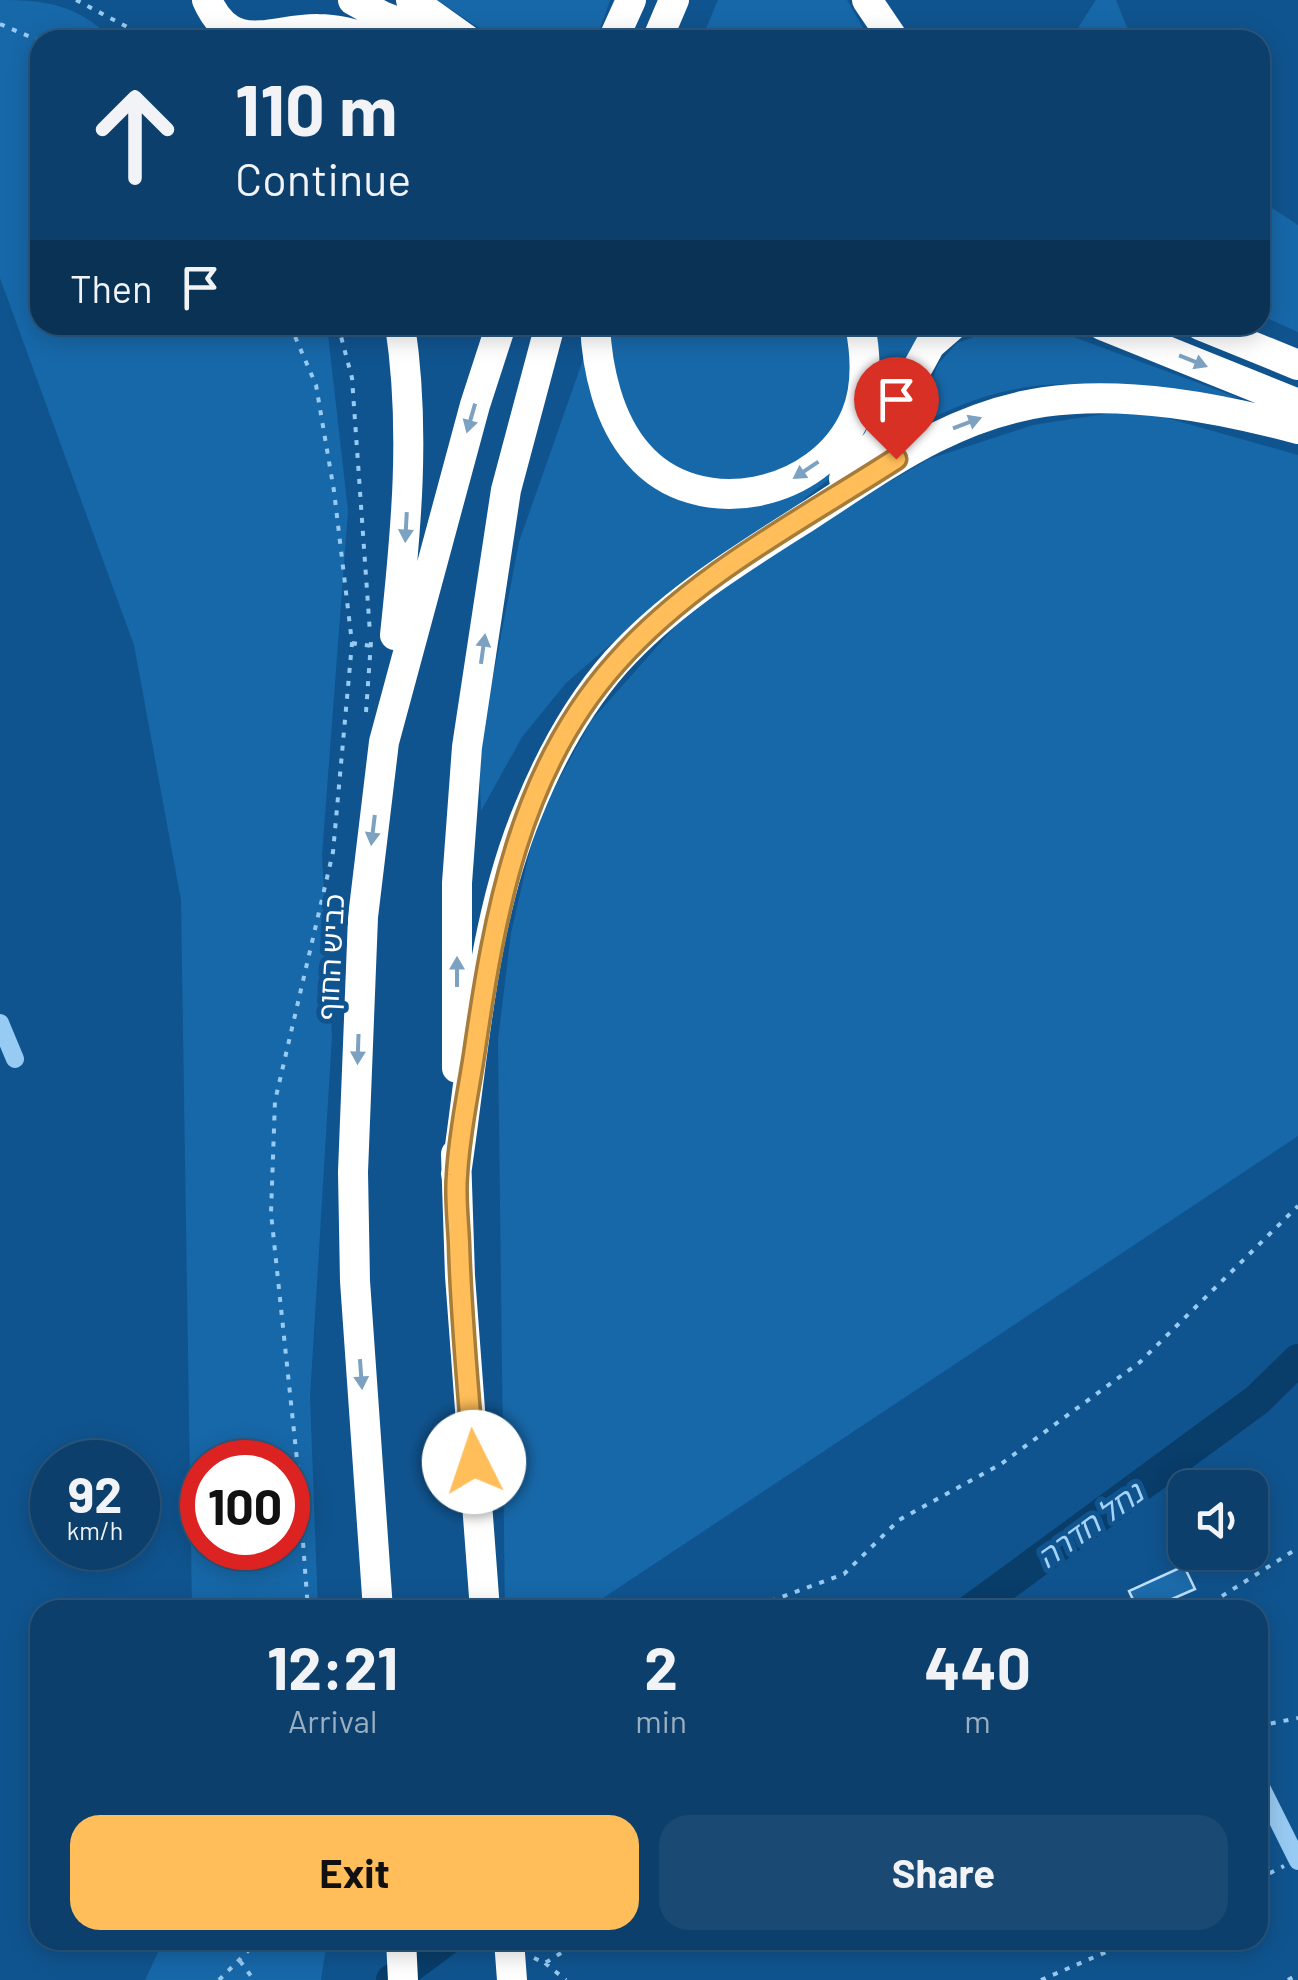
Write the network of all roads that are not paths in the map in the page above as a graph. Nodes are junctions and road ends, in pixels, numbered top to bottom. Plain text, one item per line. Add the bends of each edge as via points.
1 (353, 0) edge
2 (411, 0) edge
3 (674, 0) edge
4 (867, 0) edge
5 (207, 1) edge
6 (232, 30) edge
7 (303, 30) edge
8 (338, 30) edge
9 (417, 30) edge
10 (453, 30) edge
11 (661, 30) edge
12 (887, 30) edge
13 (401, 335) edge
14 (498, 335) edge
15 (547, 335) edge
16 (595, 335) edge
17 (861, 335) edge
18 (942, 335) edge
19 (1127, 335) edge
20 (1225, 335) edge
21 (1237, 335) edge
22 (1265, 351) junction
23 (1298, 365) edge
24 (1298, 404) edge
25 (1298, 429) edge
26 (768, 542) junction
27 (384, 742) junction
28 (0, 1023) edge
29 (15, 1058) dead end
30 (456, 1174) junction
31 (377, 1600) edge
32 (484, 1600) edge
33 (1268, 1801) edge
34 (1298, 1860) edge
35 (401, 1950) edge
36 (403, 1980) edge

1 - 9 highway
2 - 10 highway
3 - 11 highway
4 - 12 highway
5 - 6 highway
7 - 8 highway
13 -> 27 highway via 408,396 406,538
14 -> 27 highway, כביש החוף
30 -> 15 highway via 456,883 467,747 506,490
17 -> 16 highway via 862,398 842,437 804,474 732,495 676,485 638,454 606,390
18 - 26 highway via 877,442
19 -> 24 highway
20 - 22 highway
21 - 22 highway
22 - 23 highway
26 -> 25 highway via 928,438 1005,410 1086,399 1144,402
26 - 30 highway via 652,626 594,691 554,754 527,813 492,934
27 -> 31 highway, כביש החוף via 363,917 353,1172 354,1281
28 - 29 street
30 - 32 highway
33 - 34 street
35 - 36 highway

